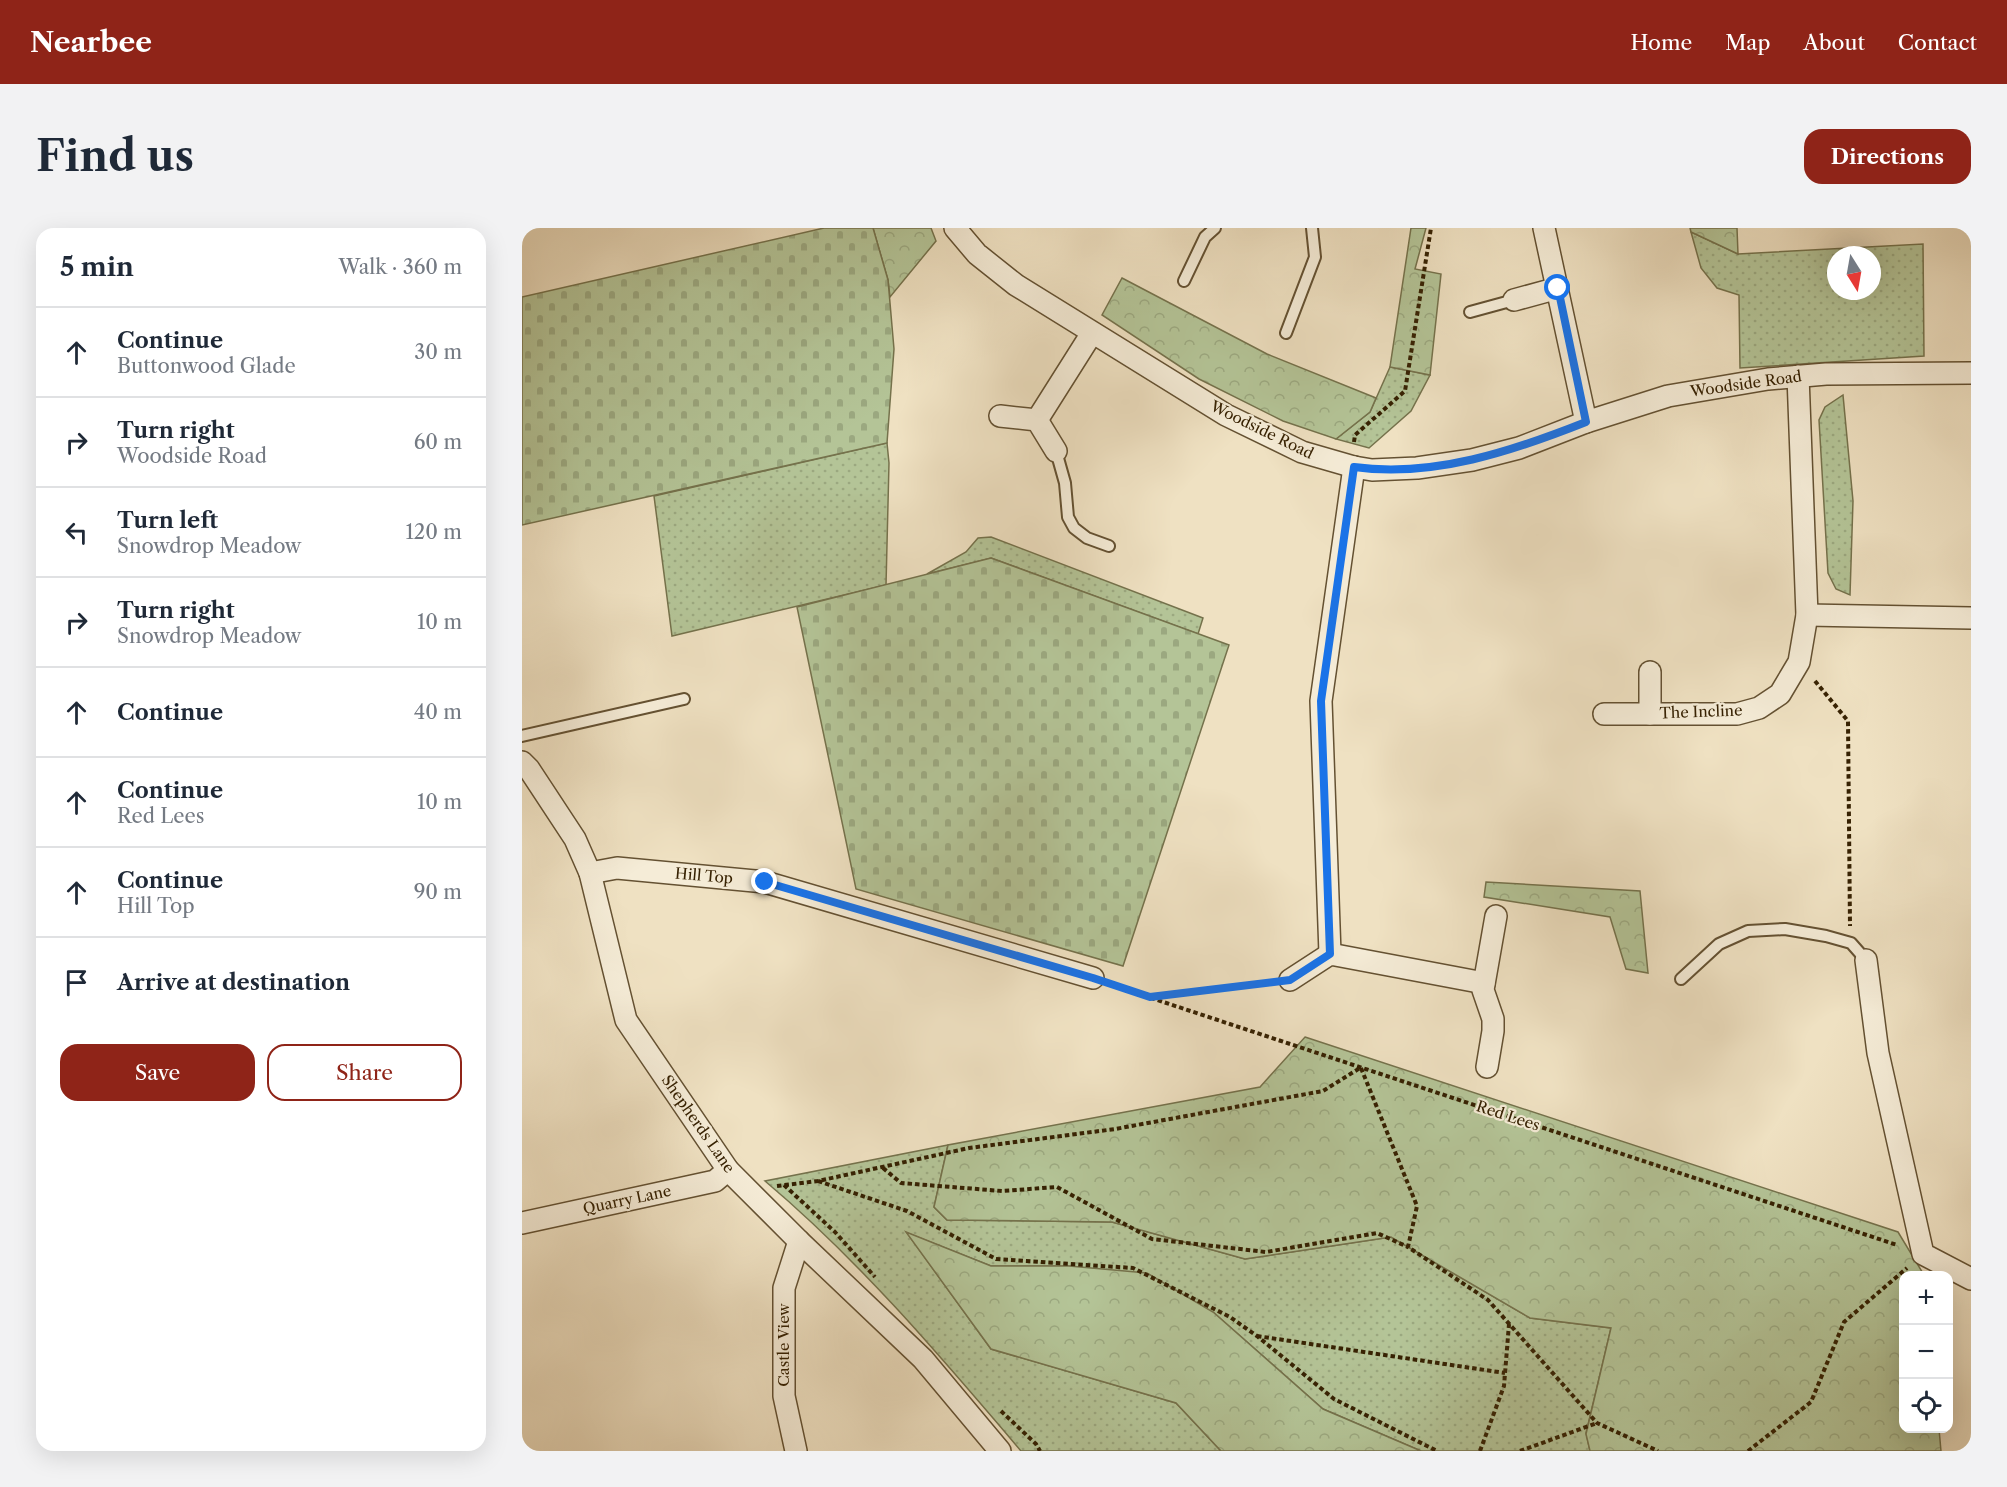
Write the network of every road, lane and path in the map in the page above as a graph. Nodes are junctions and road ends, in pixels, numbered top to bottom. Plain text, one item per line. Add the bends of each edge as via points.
1 (955, 228) edge
2 (1215, 228) edge
3 (1312, 228) edge
4 (1431, 228) edge
5 (1544, 228) edge
6 (1184, 281) dead end
7 (1558, 288) junction
8 (1514, 300) joint
9 (1470, 312) dead end
10 (1092, 333) junction
11 (1286, 333) dead end
12 (1971, 373) edge
13 (1798, 376) junction
14 (999, 416) dead end
15 (1037, 420) junction
16 (1586, 422) junction
17 (1056, 452) joint
18 (1354, 467) junction
19 (1109, 546) dead end
20 (1807, 615) junction
21 (1971, 618) edge
22 (1799, 662) junction
23 (1650, 672) dead end
24 (684, 699) dead end
25 (1604, 714) dead end
26 (1650, 714) junction
27 (522, 736) edge
28 (522, 762) edge
29 (590, 873) junction
30 (1496, 916) dead end
31 (1851, 943) junction
32 (1330, 954) junction
33 (1866, 960) joint
34 (1093, 978) joint
35 (1681, 979) dead end
36 (1290, 980) joint
37 (1484, 983) junction
38 (1150, 997) junction
39 (1361, 1067) junction
40 (1487, 1067) dead end
41 (882, 1167) junction
42 (728, 1170) junction
43 (818, 1180) junction
44 (748, 1190) junction
45 (522, 1223) edge
46 (799, 1241) junction
47 (1408, 1247) junction
48 (1923, 1254) junction
49 (1971, 1279) edge
50 (1509, 1324) junction
51 (1257, 1336) junction
52 (1505, 1373) junction
53 (1598, 1423) junction
54 (796, 1451) edge
55 (1000, 1451) edge
56 (1437, 1451) edge
57 (1480, 1451) edge
58 (1520, 1451) edge
59 (1658, 1451) edge
60 (1748, 1451) edge

1 - 10 street, Woodside Road via 977,254 1016,285
2 - 6 lane via 1205,237
3 - 11 lane via 1315,257
4 - 18 path via 1405,391 1354,435
5 - 7 street
7 - 8 street
7 - 16 street
8 - 9 lane
10 - 15 street
10 - 18 street, Woodside Road via 1244,424 1302,452
12 - 13 street, Woodside Road
13 - 16 street, Woodside Road via 1668,396
13 - 20 street, The Incline
14 - 15 street
15 - 17 street
16 - 18 street, Woodside Road via 1519,448 1472,460 1417,468
17 - 19 lane via 1065,483 1068,517 1074,528
18 - 32 street via 1321,701
20 - 21 street
20 - 22 street, The Incline
22 - 26 street, The Incline via 1780,694 1759,708 1737,714
22 - 31 path via 1848,721
23 - 26 street
24 - 27 lane
25 - 26 street, The Incline
28 - 29 street, Shepherds Lane via 575,839
29 - 34 street, Hill Top via 617,868 765,882
29 - 42 street, Shepherds Lane via 626,1020
30 - 37 street
31 - 33 lane
31 - 35 lane via 1785,929 1748,931 1719,944
32 - 36 street
32 - 37 street
33 - 48 street via 1878,1053
34 - 38 path, Red Lees
36 - 38 path
37 - 40 street via 1493,1019
38 - 39 path, Red Lees
39 - 41 path via 1323,1091
39 - 47 path via 1417,1206
39 - 48 path, Red Lees
41 - 43 path
41 - 47 path via 901,1183 1002,1191 1057,1187 1152,1239 1266,1252 1377,1233
42 - 44 street, Shepherds Lane
42 - 45 street, Quarry Lane via 715,1181
43 - 44 path
43 - 51 path via 907,1211 996,1259 1132,1268 1230,1317
44 - 46 street, Shepherds Lane
46 - 54 street, Castle View via 784,1288 784,1396
46 - 55 street, Shepherds Lane via 923,1359
47 - 50 path via 1488,1300
48 - 49 street
48 - 60 path via 1844,1322 1811,1402
50 - 52 path
50 - 53 path
51 - 52 path
51 - 56 path via 1334,1399
52 - 57 path via 1504,1386
53 - 58 path
53 - 59 path

